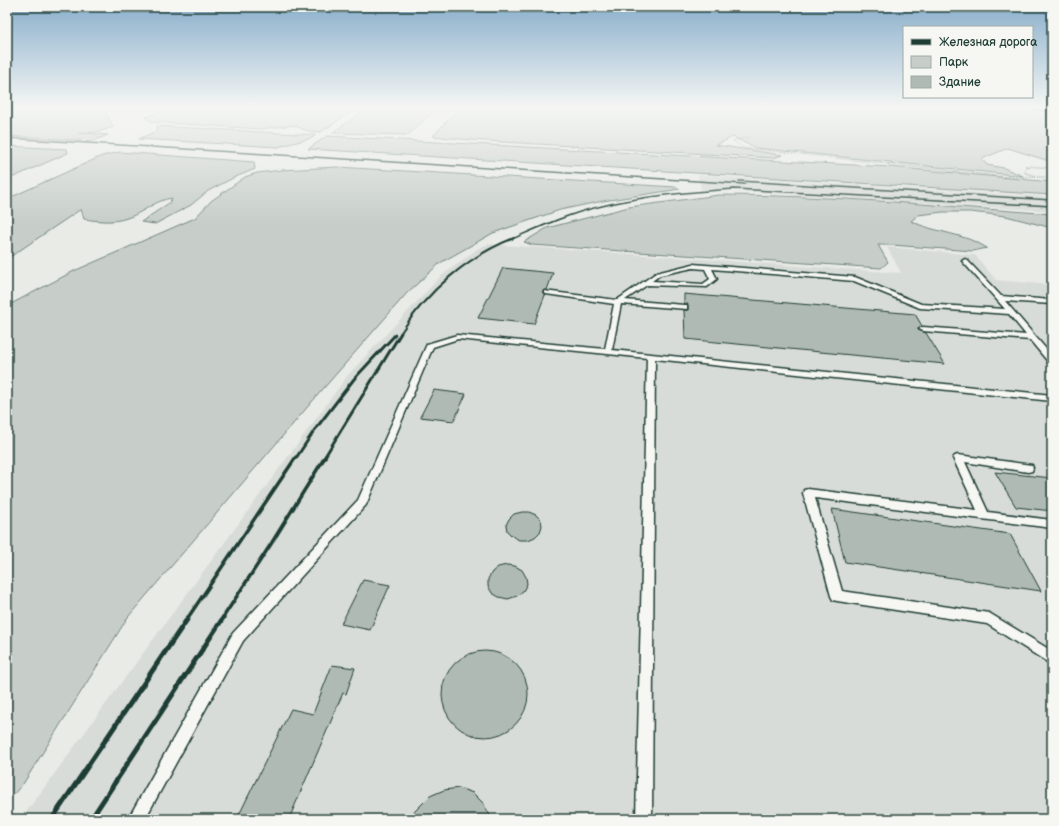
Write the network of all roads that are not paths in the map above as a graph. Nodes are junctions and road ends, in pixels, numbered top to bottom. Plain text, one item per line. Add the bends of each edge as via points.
1 (965, 261) dead end
2 (707, 267) junction
3 (646, 283) junction
4 (546, 292) dead end
5 (999, 298) junction
6 (618, 302) junction
7 (1052, 302) edge
8 (684, 307) dead end
9 (1011, 312) junction
10 (924, 329) dead end
11 (1034, 338) junction
12 (608, 352) junction
13 (651, 357) junction
14 (1052, 362) edge
15 (1052, 398) edge
16 (1028, 468) dead end
17 (985, 516) junction
18 (1052, 524) edge
19 (1052, 659) edge
20 (136, 819) edge
21 (644, 819) edge

1 - 5 lane
2 - 3 lane via 693,266 667,271
2 - 3 lane via 714,279 705,286
2 - 9 lane via 855,279 920,306
3 - 6 lane
4 - 6 lane
5 - 7 lane
5 - 9 lane
6 - 8 lane
6 - 12 lane
9 - 11 lane
10 - 11 lane
11 - 14 lane
12 - 13 lane
12 - 20 lane via 457,336 430,346 362,502 238,637
13 - 15 lane
13 - 21 lane
16 - 17 lane via 958,458
17 - 18 lane
17 - 19 lane via 808,493 837,596 989,619

